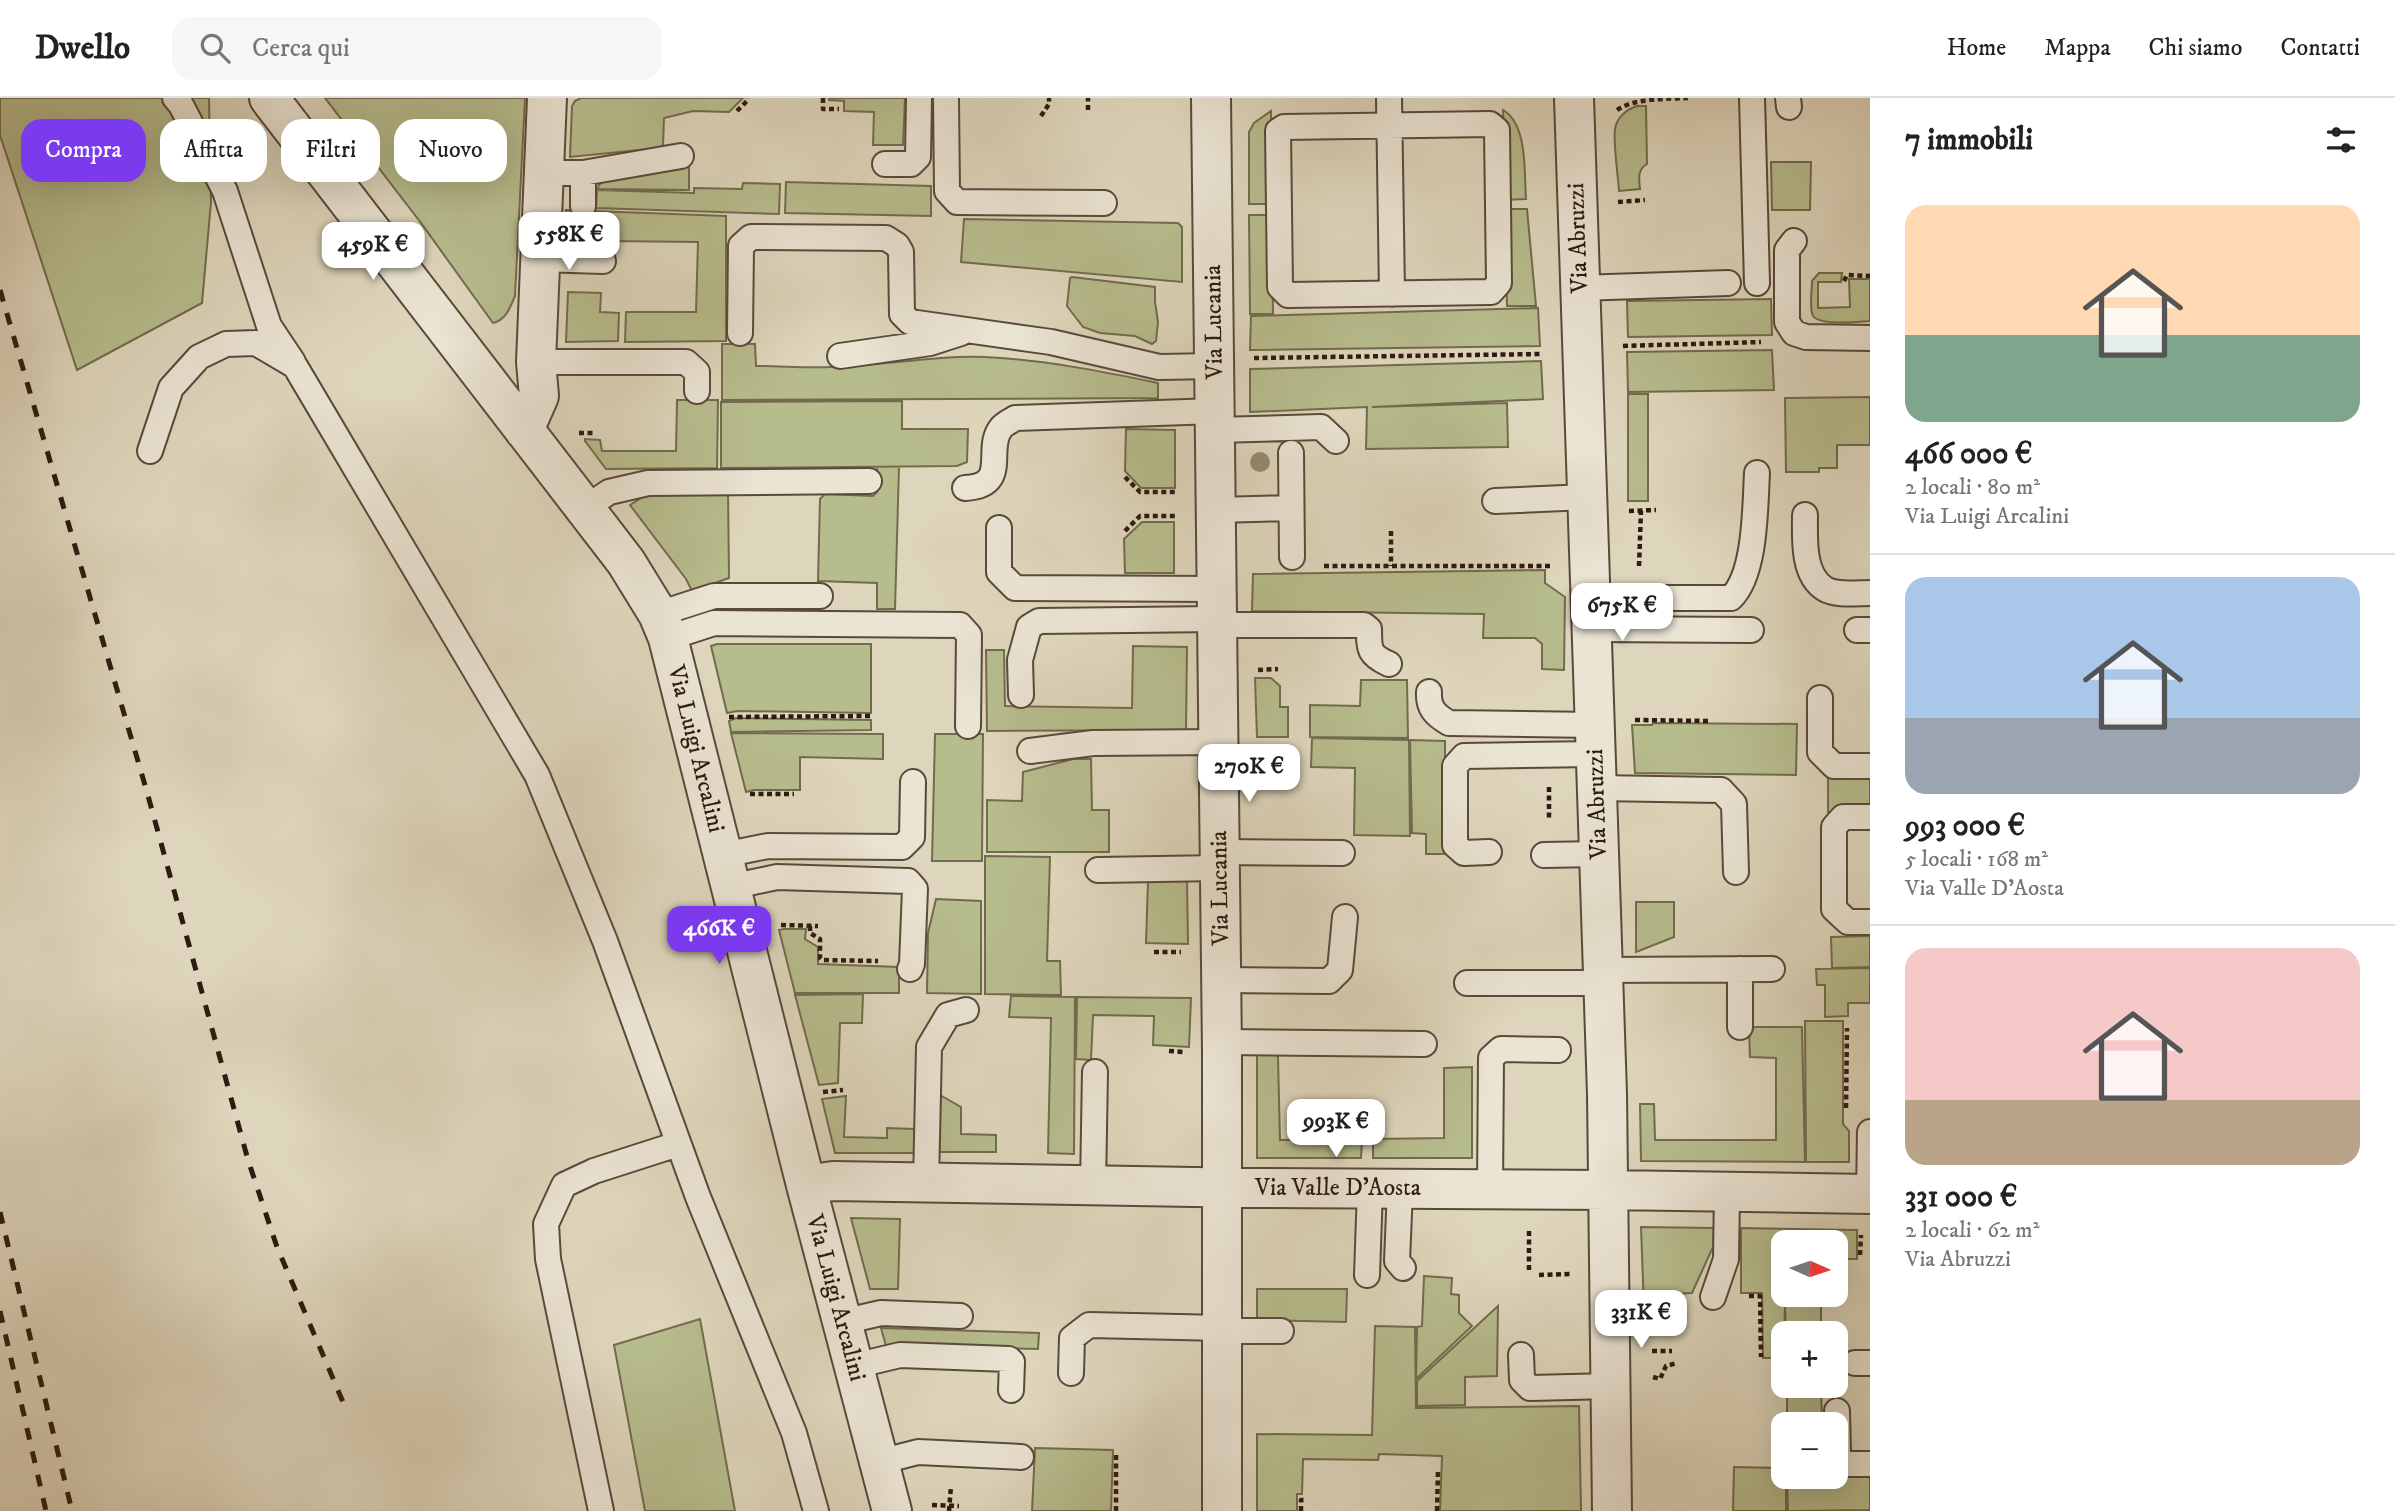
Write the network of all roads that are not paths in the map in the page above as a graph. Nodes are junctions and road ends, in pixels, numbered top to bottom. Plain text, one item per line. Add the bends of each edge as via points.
1 (175, 98) edge
2 (269, 98) edge
3 (547, 98) edge
4 (919, 98) edge
5 (946, 98) edge
6 (1211, 98) edge
7 (1389, 98) edge
8 (1574, 98) edge
9 (1752, 98) edge
10 (1389, 125) junction
11 (681, 156) dead end
12 (884, 164) dead end
13 (544, 173) junction
14 (583, 173) junction
15 (1104, 202) dead end
16 (583, 206) dead end
17 (1794, 241) dead end
18 (540, 259) junction
19 (603, 261) dead end
20 (1728, 283) dead end
21 (1757, 283) dead end
22 (1580, 288) junction
23 (1392, 293) junction
24 (968, 331) junction
25 (740, 333) dead end
26 (1870, 338) edge
27 (840, 356) dead end
28 (536, 362) junction
29 (1214, 363) junction
30 (295, 366) junction
31 (696, 391) dead end
32 (1215, 421) junction
33 (524, 430) junction
34 (1336, 441) dead end
35 (150, 451) dead end
36 (1291, 453) dead end
37 (1757, 473) dead end
38 (869, 481) dead end
39 (965, 488) dead end
40 (1587, 498) junction
41 (1495, 501) dead end
42 (1216, 506) junction
43 (1291, 508) junction
44 (584, 509) junction
45 (1805, 515) dead end
46 (999, 528) dead end
47 (1303, 562) road end
48 (1870, 593) edge
49 (820, 596) dead end
50 (1590, 598) junction
51 (1217, 611) junction
52 (663, 626) junction
53 (1751, 631) dead end
54 (1389, 664) dead end
55 (1429, 691) dead end
56 (1021, 695) dead end
57 (1820, 698) dead end
58 (968, 726) dead end
59 (1219, 742) junction
60 (1596, 747) junction
61 (1030, 751) dead end
62 (1870, 766) edge
63 (913, 782) dead end
64 (1870, 817) edge
65 (1489, 852) dead end
66 (1342, 853) dead end
67 (1599, 854) junction
68 (1547, 855) road end
69 (1220, 860) junction
70 (1098, 870) dead end
71 (727, 871) junction
72 (1736, 872) dead end
73 (1346, 917) dead end
74 (1870, 922) edge
75 (911, 965) road end
76 (1740, 969) junction
77 (1772, 970) dead end
78 (1603, 976) junction
79 (1221, 979) junction
80 (1467, 983) dead end
81 (966, 1010) dead end
82 (1740, 1027) dead end
83 (1222, 1042) junction
84 (1424, 1044) dead end
85 (1558, 1050) dead end
86 (1095, 1072) dead end
87 (1870, 1132) edge
88 (678, 1144) junction
89 (926, 1183) junction
90 (806, 1185) junction
91 (1093, 1186) junction
92 (1223, 1188) junction
93 (1385, 1189) junction
94 (1490, 1189) junction
95 (1609, 1189) junction
96 (1727, 1192) junction
97 (1870, 1194) edge
98 (1403, 1268) dead end
99 (1367, 1275) dead end
100 (1713, 1297) dead end
101 (960, 1316) dead end
102 (842, 1322) junction
103 (1223, 1329) junction
104 (1281, 1331) dead end
105 (1521, 1355) dead end
106 (854, 1366) junction
107 (1071, 1373) dead end
108 (1612, 1386) junction
109 (1011, 1390) dead end
110 (1837, 1411) dead end
111 (1021, 1457) dead end
112 (879, 1462) junction
113 (1870, 1464) edge
114 (601, 1511) edge
115 (816, 1511) edge
116 (892, 1511) edge
117 (1222, 1511) edge
118 (1612, 1511) edge

1 - 30 lane via 225,191 269,326
2 - 33 street, Via Luigi Arcalini
3 - 13 street
4 - 12 lane via 918,157 911,164
5 - 15 lane via 947,191 957,202
6 - 29 street, Via Lucania
7 - 10 lane
8 - 22 street, Via Abruzzi
9 - 21 lane
10 - 23 lane
10 - 23 lane via 1486,123 1497,130 1499,284 1491,292
10 - 23 lane via 1284,127 1278,131 1280,287 1288,295
11 - 14 lane
13 - 14 lane
13 - 18 street
14 - 16 lane
17 - 26 lane via 1787,250 1787,322 1794,333
18 - 19 lane
18 - 28 street
20 - 22 lane
22 - 40 street, Via Abruzzi
24 - 25 lane via 910,322 902,314 901,252 886,238 751,237 741,246
24 - 27 lane via 930,343
24 - 29 lane via 1051,342 1159,367
28 - 31 lane via 686,362 697,372
28 - 33 street via 539,396
29 - 32 street, Via Lucania
30 - 35 lane via 256,343 226,344 198,357 171,388
30 - 88 lane via 537,775 605,941
32 - 34 lane via 1321,427
32 - 39 lane via 1015,418 1002,426 995,440 996,467 989,479
32 - 42 street, Via Lucania
33 - 44 street, Via Luigi Arcalini
36 - 43 lane
37 - 50 lane via 1754,535 1739,590 1731,598
38 - 44 lane via 648,483 609,492
40 - 41 lane
40 - 50 street, Via Abruzzi
42 - 43 lane
42 - 51 street, Via Lucania
43 - 47 lane
44 - 52 street, Via Luigi Arcalini via 625,562
45 - 48 lane via 1805,544 1816,581 1838,593
46 - 51 lane via 999,572 1015,588
49 - 52 lane via 714,596
50 - 53 lane
50 - 60 street, Via Abruzzi
51 - 54 lane via 1364,625 1376,658
51 - 56 lane via 1039,621 1029,627 1020,660
51 - 59 street, Via Lucania
52 - 58 lane via 960,625 969,635
52 - 71 street, Via Luigi Arcalini
55 - 60 lane via 1436,716 1449,723
57 - 62 lane via 1820,752 1834,766
59 - 61 lane via 1093,743
59 - 69 street, Via Lucania
60 - 65 lane via 1549,755 1464,756 1455,766 1455,845 1464,853
60 - 67 street, Via Abruzzi
60 - 72 lane via 1721,790 1734,804
63 - 71 lane via 912,837 902,847 768,846
64 - 74 lane via 1843,817 1833,827 1834,909 1848,922
66 - 69 lane
67 - 68 lane
67 - 78 street, Via Abruzzi
69 - 70 lane
69 - 79 street, Via Lucania
71 - 75 lane via 908,881 915,889
71 - 90 street, Via Luigi Arcalini
73 - 79 lane via 1340,970 1329,981
76 - 77 lane
76 - 78 lane
76 - 82 lane
78 - 80 lane
78 - 95 street, Via Abruzzi
79 - 83 street, Via Lucania
81 - 89 lane via 948,1015 929,1047
83 - 84 lane
83 - 92 street, Via Lucania
85 - 94 lane via 1501,1049 1491,1058
86 - 91 lane
87 - 97 lane
88 - 114 lane via 564,1185 546,1224 548,1259
88 - 115 lane via 794,1433
89 - 90 street, Via Valle D'Aosta via 833,1181
89 - 91 street, Via Valle D'Aosta
90 - 102 street, Via Luigi Arcalini
91 - 92 street, Via Valle D'Aosta
92 - 93 street, Via Valle D'Aosta
92 - 103 street, Via Lucania
93 - 94 street, Via Valle D'Aosta
93 - 98 lane via 1397,1261
93 - 99 lane
94 - 95 street, Via Valle D'Aosta
95 - 96 street, Via Valle D'Aosta
95 - 108 street, Via Abruzzi
96 - 97 street, Via Valle D'Aosta
96 - 100 lane via 1726,1259
101 - 102 lane via 881,1313
102 - 106 street, Via Luigi Arcalini
103 - 104 lane
103 - 107 lane via 1089,1325 1072,1338
103 - 117 street, Via Lucania
105 - 108 lane via 1522,1380 1530,1388
106 - 109 lane via 900,1355 1009,1359
106 - 112 street, Via Luigi Arcalini
108 - 118 street, Via Abruzzi
110 - 113 lane via 1838,1457 1846,1464
111 - 112 lane via 918,1452
112 - 116 street, Via Luigi Arcalini

